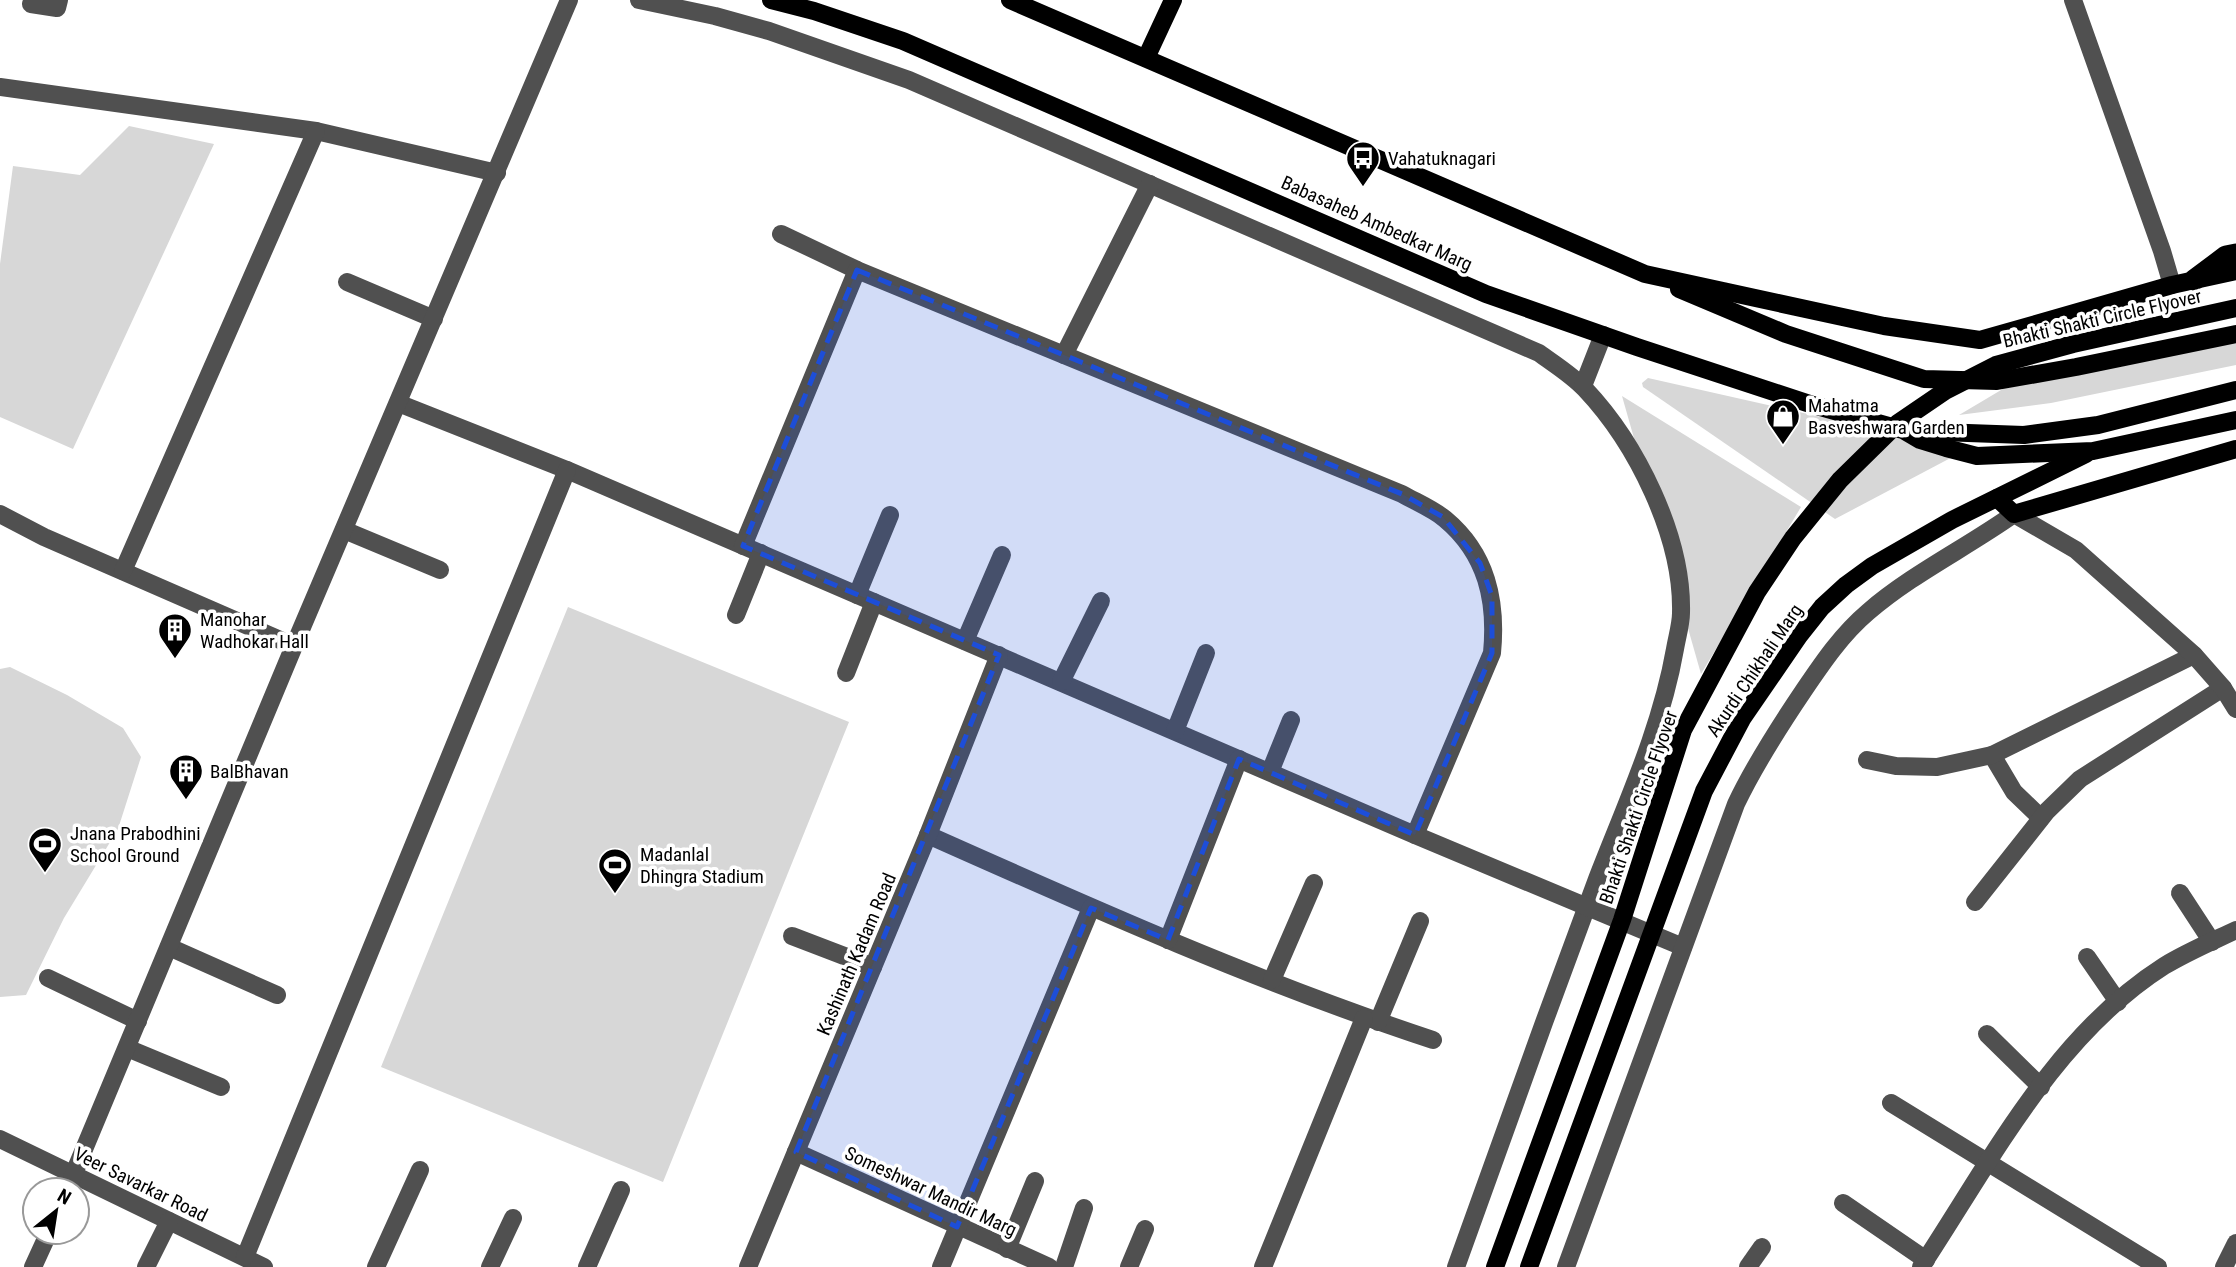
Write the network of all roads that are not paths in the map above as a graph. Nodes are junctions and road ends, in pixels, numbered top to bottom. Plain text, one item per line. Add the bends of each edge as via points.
1 (59, 0) edge
2 (569, 0) edge
3 (639, 0) edge
4 (771, 0) edge
5 (1010, 0) edge
6 (1173, 0) edge
7 (2073, 0) edge
8 (31, 4) dead end
9 (1146, 58) junction
10 (0, 88) edge
11 (316, 131) junction
12 (497, 173) junction
13 (1150, 184) junction
14 (781, 234) dead end
15 (2236, 254) edge
16 (857, 270) junction
17 (2236, 271) edge
18 (1645, 274) junction
19 (2194, 280) junction
20 (346, 282) dead end
21 (2172, 285) junction
22 (2236, 308) edge
23 (434, 319) junction
24 (2236, 334) edge
25 (1603, 335) junction
26 (1064, 355) junction
27 (1583, 386) junction
28 (2236, 390) edge
29 (398, 403) junction
30 (2236, 420) edge
31 (1903, 430) junction
32 (2236, 449) edge
33 (2093, 451) junction
34 (566, 470) junction
35 (1997, 498) junction
36 (0, 514) edge
37 (890, 514) dead end
38 (2014, 514) junction
39 (344, 530) junction
40 (743, 546) junction
41 (761, 553) junction
42 (1002, 555) dead end
43 (440, 570) dead end
44 (123, 571) junction
45 (857, 595) junction
46 (1101, 601) dead end
47 (874, 602) junction
48 (736, 615) dead end
49 (965, 641) junction
50 (294, 646) junction
51 (1206, 653) dead end
52 (999, 655) junction
53 (2194, 655) junction
54 (846, 673) dead end
55 (1061, 682) junction
56 (2223, 688) junction
57 (2236, 709) edge
58 (1290, 720) dead end
59 (1175, 731) junction
60 (1992, 755) junction
61 (1239, 759) junction
62 (1867, 760) dead end
63 (1270, 772) junction
64 (2042, 818) junction
65 (928, 835) junction
66 (1415, 835) junction
67 (1314, 883) dead end
68 (2180, 893) dead end
69 (1975, 902) dead end
70 (1587, 907) junction
71 (1091, 908) junction
72 (1420, 920) dead end
73 (1622, 920) junction
74 (2236, 929) edge
75 (1650, 933) junction
76 (792, 936) dead end
77 (1168, 940) junction
78 (2213, 942) junction
79 (169, 947) junction
80 (1683, 947) junction
81 (2087, 957) dead end
82 (873, 967) junction
83 (48, 978) dead end
84 (1272, 981) junction
85 (277, 995) dead end
86 (2118, 1002) junction
87 (1371, 1020) junction
88 (138, 1021) junction
89 (1987, 1034) dead end
90 (1433, 1040) dead end
91 (127, 1048) junction
92 (221, 1087) dead end
93 (2041, 1087) junction
94 (1891, 1103) dead end
95 (0, 1139) edge
96 (796, 1152) junction
97 (1988, 1163) junction
98 (420, 1170) dead end
99 (60, 1176) edge
100 (73, 1176) edge
101 (1035, 1181) dead end
102 (91, 1190) edge
103 (621, 1190) dead end
104 (1843, 1203) dead end
105 (1084, 1208) dead end
106 (513, 1218) dead end
107 (169, 1221) junction
108 (957, 1227) junction
109 (1145, 1229) dead end
110 (42, 1246) edge
111 (1762, 1247) dead end
112 (1007, 1249) junction
113 (245, 1257) junction
114 (1924, 1263) edge
115 (33, 1267) edge
116 (146, 1267) edge
117 (264, 1267) edge
118 (376, 1267) edge
119 (490, 1267) edge
120 (587, 1267) edge
121 (748, 1267) edge
122 (941, 1267) edge
123 (1049, 1267) edge
124 (1064, 1267) edge
125 (1129, 1267) edge
126 (1263, 1267) edge
127 (1455, 1267) edge
128 (1495, 1267) edge
129 (1529, 1267) edge
130 (1566, 1267) edge
131 (1748, 1267) edge
132 (2158, 1267) edge

1 - 8 street via 57,8
2 - 12 street
3 - 13 street via 715,16 834,52
4 - 25 main road, Babasaheb Ambedkar Marg via 903,41 1486,294
5 - 9 main road
6 - 9 main road
7 - 21 street
9 - 18 main road
10 - 11 street
11 - 12 street
11 - 44 street
12 - 23 street
13 - 26 street
13 - 27 street via 1539,353
14 - 16 street
15 - 19 highway via 2226,256
16 - 26 street
16 - 40 street
17 - 19 main road
18 - 21 main road via 1884,326 1980,340
18 - 24 main road via 1786,334 1924,379 1997,381
19 - 21 main road
20 - 23 street
22 - 73 main road, Bhakti Shakti Circle Flyover via 1996,365 1945,391 1898,423 1840,480 1757,592 1683,730
23 - 29 street
25 - 27 street
25 - 31 main road, Babasaheb Ambedkar Marg
26 - 66 street via 1402,494 1443,517 1465,538 1492,596 1492,653
27 - 70 street via 1609,416 1642,468 1676,563 1681,613 1670,676 1649,745
28 - 31 main road via 2098,425 2024,435
29 - 34 street
29 - 39 street
30 - 33 main road
31 - 33 main road, Babasaheb Ambedkar Marg via 1920,440 1977,456
32 - 38 main road
33 - 35 main road, Akurdi Chikhali Marg
34 - 40 street
34 - 113 street
35 - 38 main road
35 - 75 main road, Akurdi Chikhali Marg via 1872,566 1822,607 1806,627 1720,757
36 - 44 street
37 - 45 street
38 - 53 street via 2076,550
38 - 80 street via 1876,605 1826,657 1751,773
39 - 43 street
39 - 50 street
40 - 41 street
41 - 45 street
41 - 48 street
42 - 49 street
44 - 50 street
45 - 47 street
46 - 55 street
47 - 49 street
47 - 54 street
49 - 52 street
50 - 79 street
51 - 59 street
52 - 55 street
52 - 65 street, Kashinath Kadam Road
53 - 56 street
53 - 60 street
55 - 59 street
56 - 57 street
56 - 64 street via 2080,779
58 - 63 street
59 - 61 street
60 - 62 street via 1937,767
60 - 64 street via 2014,792
61 - 63 street
61 - 77 street
63 - 66 street
64 - 69 street
65 - 71 street
65 - 82 street, Kashinath Kadam Road
66 - 70 street
67 - 84 street
68 - 78 street
70 - 73 street
70 - 127 street
71 - 77 street
71 - 108 street
72 - 87 street
73 - 75 street
73 - 128 main road
74 - 78 street
75 - 80 street
75 - 129 main road, Akurdi Chikhali Marg
76 - 82 street
77 - 84 street
78 - 86 street via 2165,966
79 - 85 street
79 - 88 street
80 - 130 street
81 - 86 street
82 - 96 street, Kashinath Kadam Road
83 - 88 street
84 - 87 street
86 - 93 street via 2066,1053
87 - 90 street
87 - 126 street
88 - 91 street
89 - 93 street
91 - 92 street
91 - 100 street
93 - 97 street
94 - 97 street
95 - 99 street, Veer Savarkar Road
96 - 108 street, Someshwar Mandir Marg
96 - 121 street, Kashinath Kadam Road
97 - 114 street
97 - 132 street
98 - 118 street
101 - 112 street
102 - 107 street, Veer Savarkar Road
103 - 120 street
104 - 114 street
105 - 124 street
106 - 119 street
107 - 113 street, Veer Savarkar Road
107 - 116 street
108 - 112 street, Someshwar Mandir Marg
108 - 122 street
109 - 125 street
110 - 115 street
111 - 131 street
112 - 123 street, Someshwar Mandir Marg
113 - 117 street, Veer Savarkar Road

